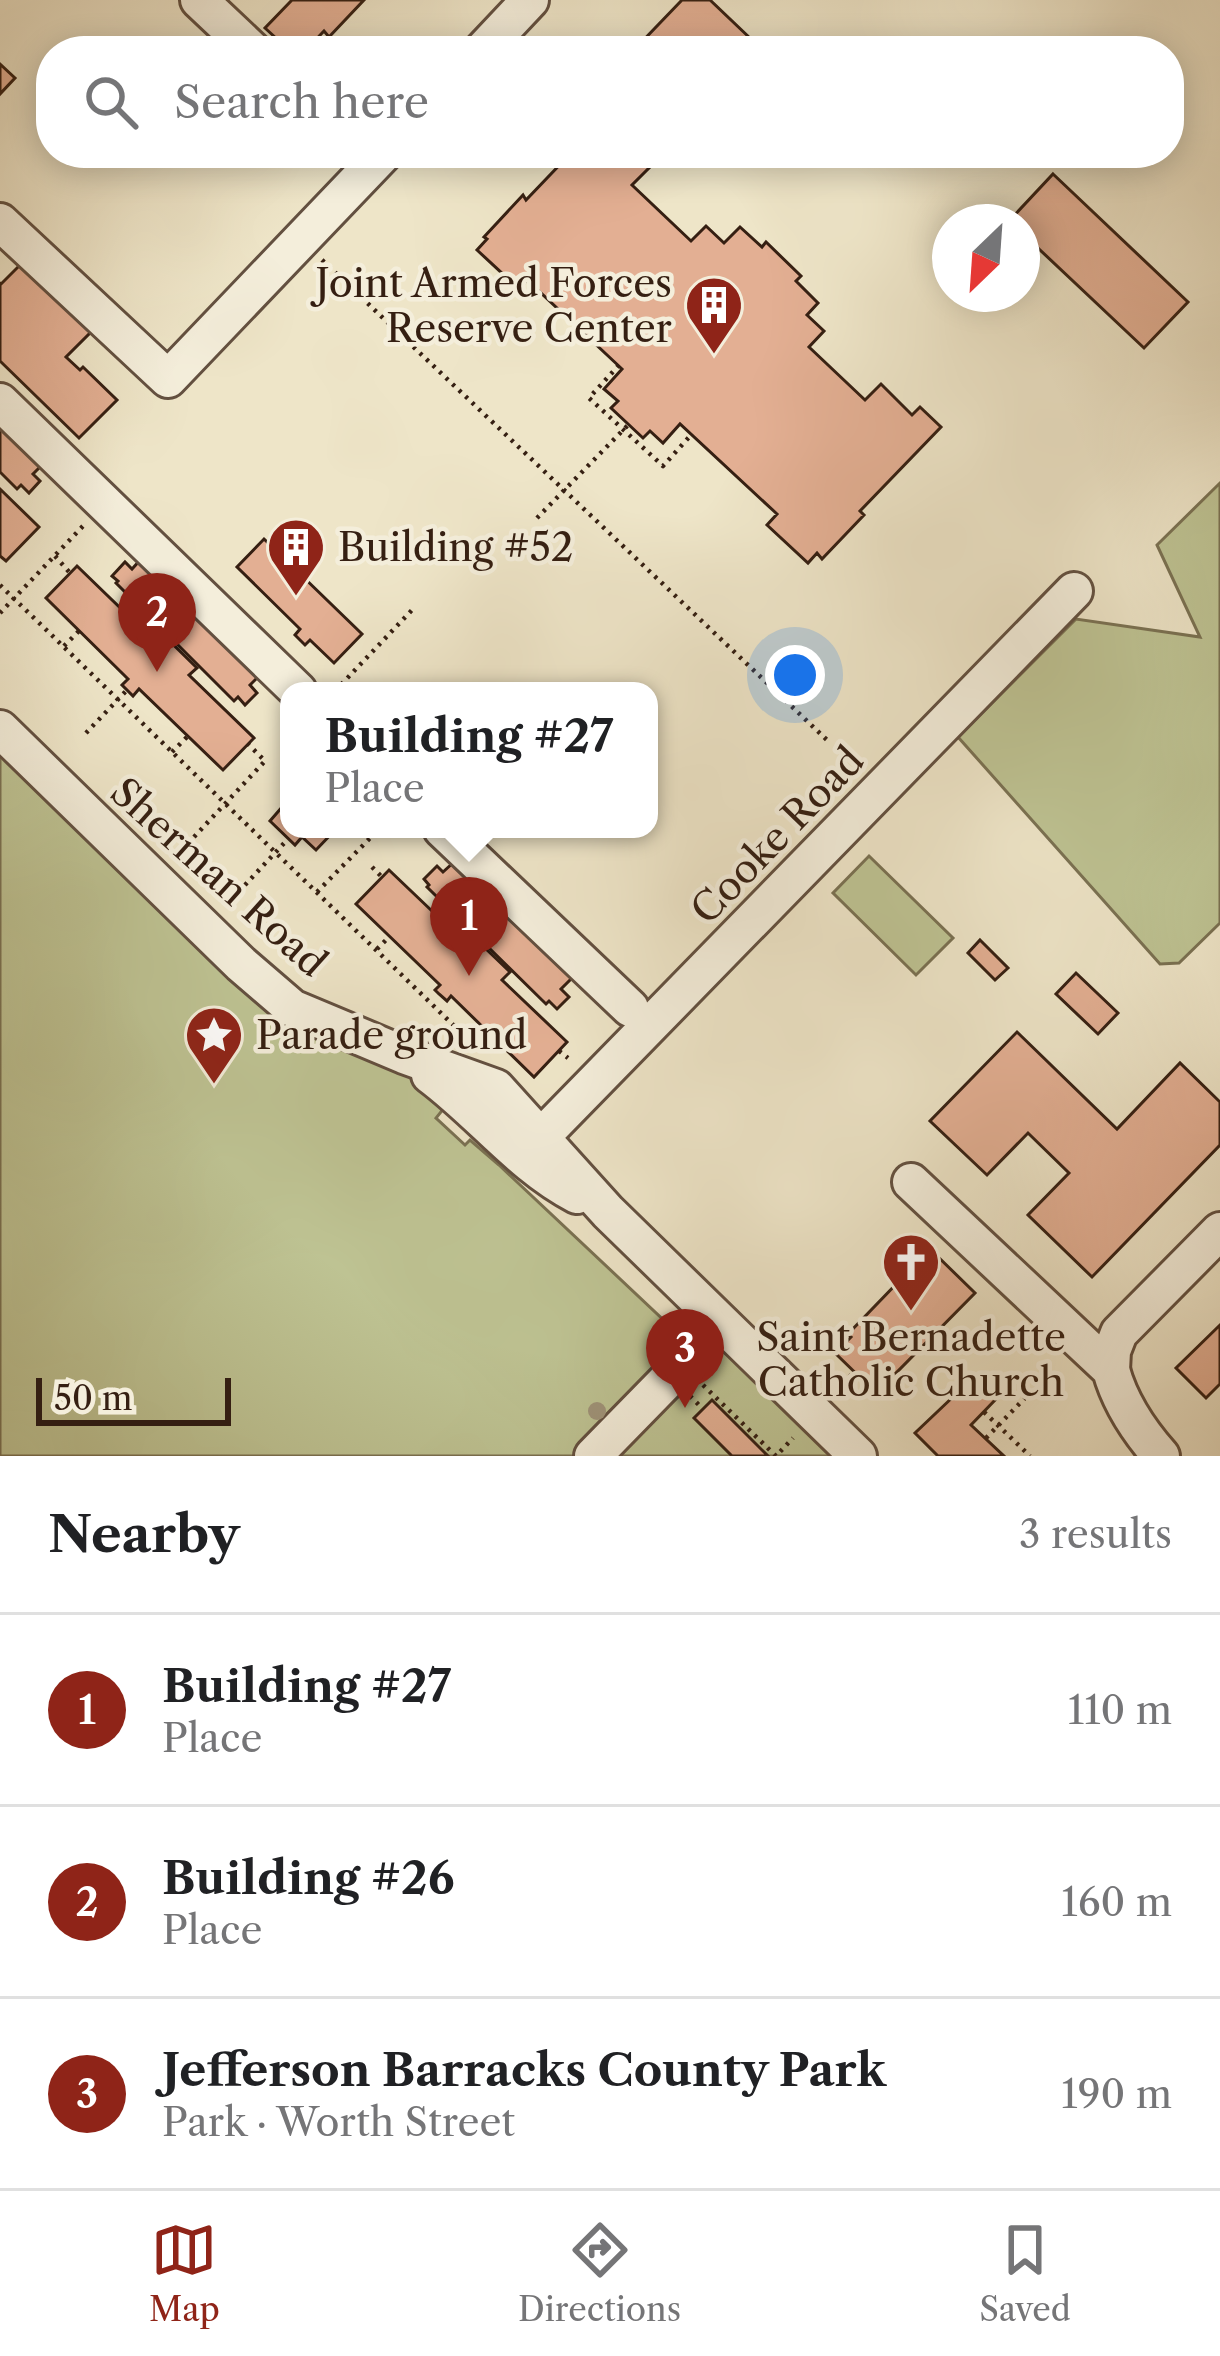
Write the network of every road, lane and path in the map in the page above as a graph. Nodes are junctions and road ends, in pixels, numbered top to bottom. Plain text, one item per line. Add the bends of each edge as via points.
1 (199, 0) edge
2 (530, 0) edge
3 (238, 36) edge
4 (496, 36) edge
5 (370, 168) edge
6 (0, 222) edge
7 (301, 240) junction
8 (619, 365) dead end
9 (0, 402) edge
10 (626, 427) junction
11 (691, 435) dead end
12 (564, 490) junction
13 (105, 504) junction
14 (537, 518) dead end
15 (55, 556) junction
16 (70, 573) dead end
17 (0, 585) edge
18 (1074, 591) dead end
19 (14, 598) junction
20 (413, 609) dead end
21 (0, 613) edge
22 (79, 631) dead end
23 (64, 646) junction
24 (376, 647) junction
25 (366, 651) dead end
26 (350, 667) dead end
27 (348, 676) junction
28 (289, 682) edge
29 (342, 682) edge
30 (127, 690) dead end
31 (118, 699) junction
32 (0, 729) edge
33 (86, 733) dead end
34 (188, 736) dead end
35 (827, 740) dead end
36 (248, 744) dead end
37 (172, 752) junction
38 (225, 803) junction
39 (194, 836) dead end
40 (371, 838) edge
41 (451, 838) edge
42 (288, 839) dead end
43 (275, 852) junction
44 (372, 867) dead end
45 (382, 877) dead end
46 (245, 885) dead end
47 (317, 892) junction
48 (390, 936) dead end
49 (376, 950) junction
50 (439, 994) dead end
51 (431, 1003) junction
52 (629, 1008) dead end
53 (559, 1051) dead end
54 (404, 1054) junction
55 (486, 1056) dead end
56 (568, 1058) dead end
57 (541, 1137) junction
58 (911, 1182) dead end
59 (608, 1211) junction
60 (1220, 1231) edge
61 (722, 1324) junction
62 (1111, 1370) junction
63 (698, 1380) dead end
64 (686, 1393) dead end
65 (1024, 1398) dead end
66 (703, 1409) dead end
67 (984, 1412) dead end
68 (998, 1425) junction
69 (986, 1438) dead end
70 (593, 1456) edge
71 (776, 1456) edge
72 (858, 1456) edge
73 (1030, 1456) edge
74 (1161, 1456) edge

1 - 3 street
2 - 4 street
5 - 7 street
6 - 7 street via 168,379
7 - 12 path
8 - 10 path via 589,398
9 - 13 street
10 - 11 path via 663,466
10 - 12 path
12 - 14 path
12 - 35 path
13 - 15 path
13 - 28 street
15 - 16 path
15 - 19 path
17 - 19 path
18 - 57 street, Cooke Road
19 - 21 path
19 - 23 path
20 - 24 path
22 - 23 path
23 - 31 path
24 - 25 path
24 - 27 path
26 - 27 path
27 - 29 path
30 - 31 path
31 - 33 path
31 - 37 path
32 - 54 street, Sherman Road via 292,1008
34 - 37 path
36 - 38 path via 265,760
37 - 38 path
38 - 39 path
38 - 43 path
40 - 47 path
41 - 52 street
42 - 43 path
43 - 46 path
43 - 47 path
44 - 45 path
47 - 49 path
48 - 49 path
49 - 51 path
50 - 51 path
51 - 55 path
53 - 56 path
54 - 57 street via 496,1088
54 - 59 street via 548,1180
57 - 59 street
58 - 62 street
59 - 61 street
60 - 62 street via 1119,1334
61 - 70 street
61 - 72 street
62 - 74 street via 1128,1414
63 - 71 path
64 - 66 path
65 - 68 path
67 - 68 path
68 - 69 path
68 - 73 path

